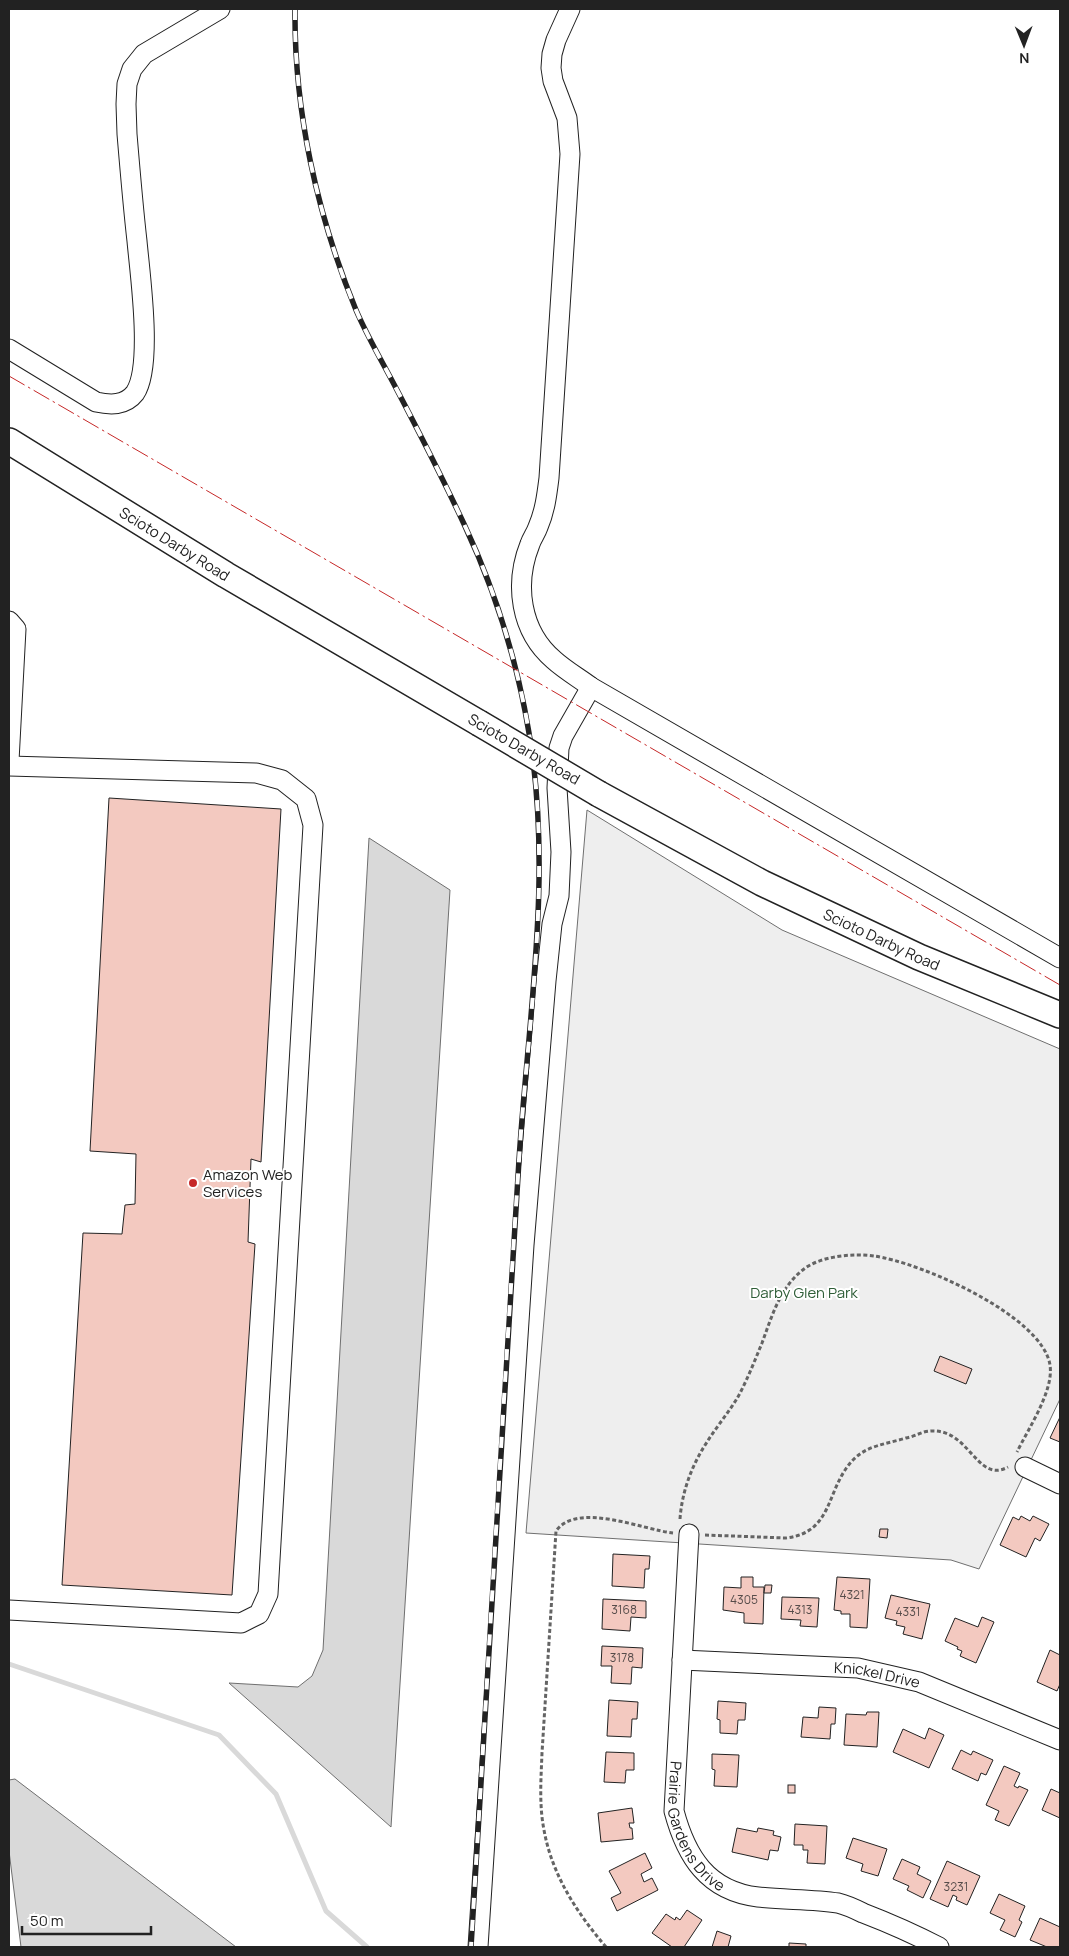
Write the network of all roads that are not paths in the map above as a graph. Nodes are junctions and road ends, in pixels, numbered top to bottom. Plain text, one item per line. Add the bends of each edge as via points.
1 (220, 9) edge
2 (570, 9) edge
3 (9, 349) edge
4 (9, 441) edge
5 (9, 620) edge
6 (591, 687) junction
7 (9, 761) edge
8 (9, 766) edge
9 (1060, 958) edge
10 (1060, 1016) edge
11 (1019, 1465) road end
12 (1060, 1484) edge
13 (684, 1534) road end
14 (9, 1610) edge
15 (682, 1660) junction
16 (1060, 1740) edge
17 (478, 1947) edge
18 (939, 1947) edge

1 - 3 street via 144,54 132,69 128,84 127,134 144,337 140,378 135,393 120,403 96,402
2 - 6 street via 556,40 551,61 553,82 567,118 570,154 550,478 539,526 525,561 521,598 526,619 540,646
4 - 10 main road, Scioto Darby Road, bridge via 226,575 599,794 762,883 919,957
5 - 7 street via 16,629
6 - 9 street
6 - 17 street via 559,748 559,896 552,924 546,981 525,1235
8 - 14 street via 256,773 282,780 306,799 313,826 268,1594 259,1614 242,1622
11 - 12 street
13 - 15 street, Prairie Gardens Drive
15 - 16 street, Knickel Drive via 858,1668 919,1682
15 - 18 street, Prairie Gardens Drive via 674,1811 692,1858 711,1878 730,1890 756,1897 839,1904 897,1925

